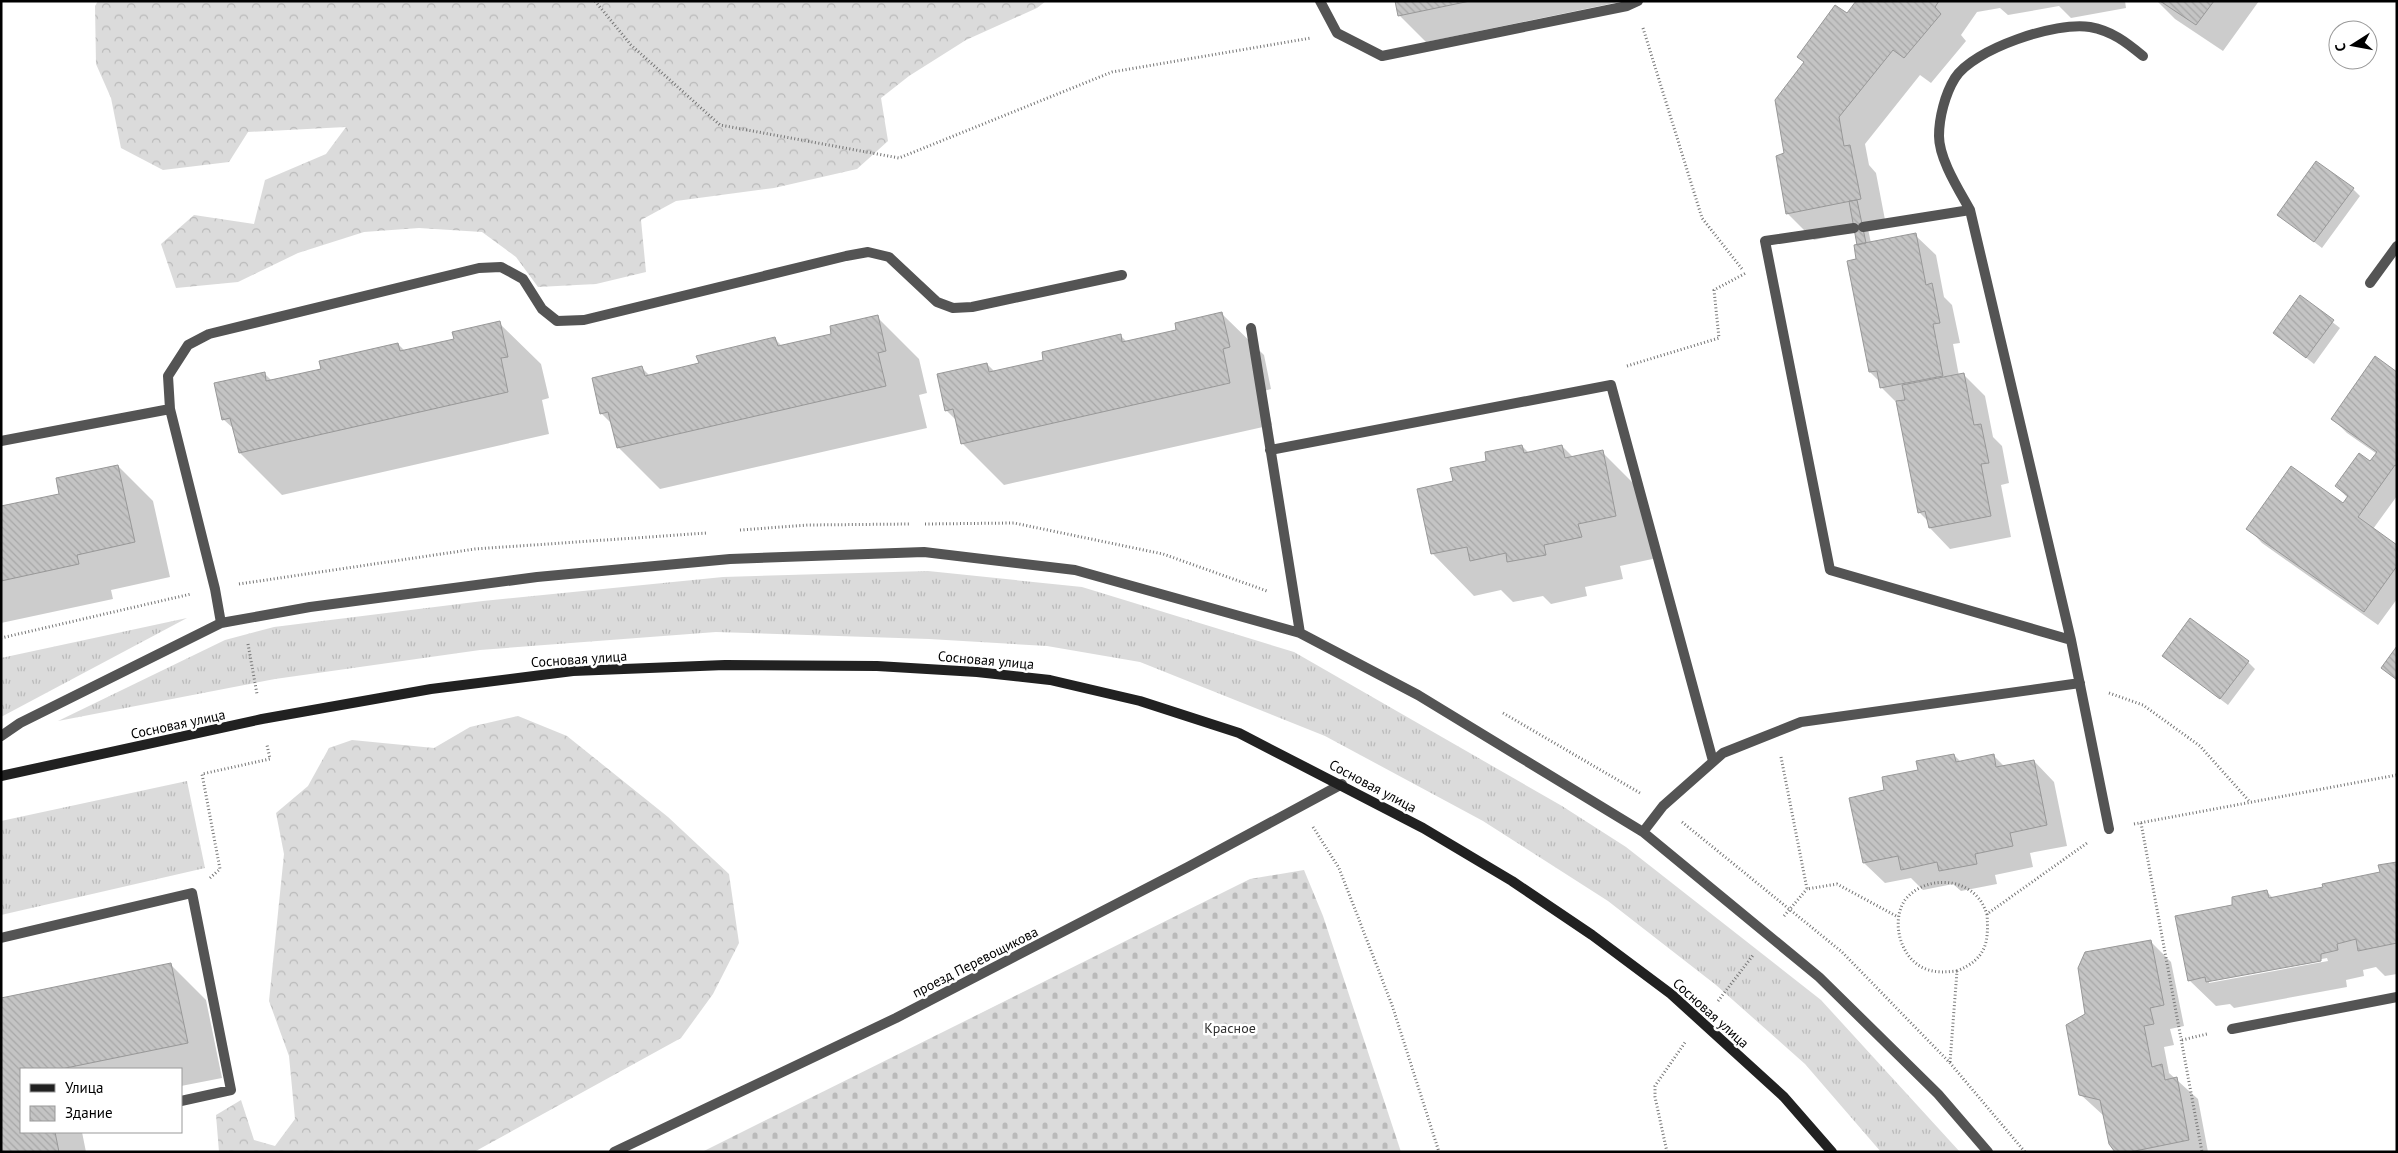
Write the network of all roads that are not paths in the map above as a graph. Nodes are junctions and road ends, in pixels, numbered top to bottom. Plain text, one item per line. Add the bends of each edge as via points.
1 (1320, 1) edge
2 (1636, 2) edge
3 (2143, 56) dead end
4 (1970, 210) junction
5 (2397, 246) edge
6 (1122, 275) dead end
7 (2370, 283) dead end
8 (1251, 328) dead end
9 (170, 409) junction
10 (1, 441) edge
11 (1270, 450) junction
12 (221, 623) junction
13 (1300, 633) junction
14 (2071, 640) junction
15 (2080, 683) junction
16 (1, 736) edge
17 (1713, 761) junction
18 (1, 776) edge
19 (1342, 784) junction
20 (2109, 829) road end
21 (1643, 832) junction
22 (1, 938) edge
23 (2397, 997) edge
24 (2232, 1029) dead end
25 (182, 1101) edge
26 (614, 1152) edge
27 (1832, 1152) edge
28 (1988, 1152) edge

1 - 2 street via 1337,33 1382,56
3 - 4 street via 2119,36 2088,26 2052,30 2007,41 1978,57 1955,77 1943,107 1939,138 1948,168
4 - 14 street
4 - 14 street via 1765,241 1830,570
5 - 7 street
6 - 9 street via 972,307 953,308 937,302 890,257 868,252 584,320 557,322 542,309 523,279 501,267 479,268 209,334 188,345 168,376
8 - 11 street
9 - 10 street
9 - 12 street
11 - 13 street
11 - 17 street via 1611,385
12 - 13 street via 310,607 537,577 730,559 924,552 1075,570
12 - 16 street via 20,722
13 - 21 street via 1418,695
14 - 15 street
15 - 17 street via 1801,722 1723,753
15 - 20 street
17 - 21 street via 1663,806
18 - 19 street, Сосновая улица via 262,720 440,688 574,671 725,665 858,666 978,672 1050,680 1140,701 1239,733
19 - 26 street, проезд Перевощикова via 896,1018
19 - 27 street, Сосновая улица via 1512,881 1671,994 1784,1097
21 - 28 street via 1820,977 1938,1094
22 - 25 street via 192,893 231,1090
23 - 24 street

